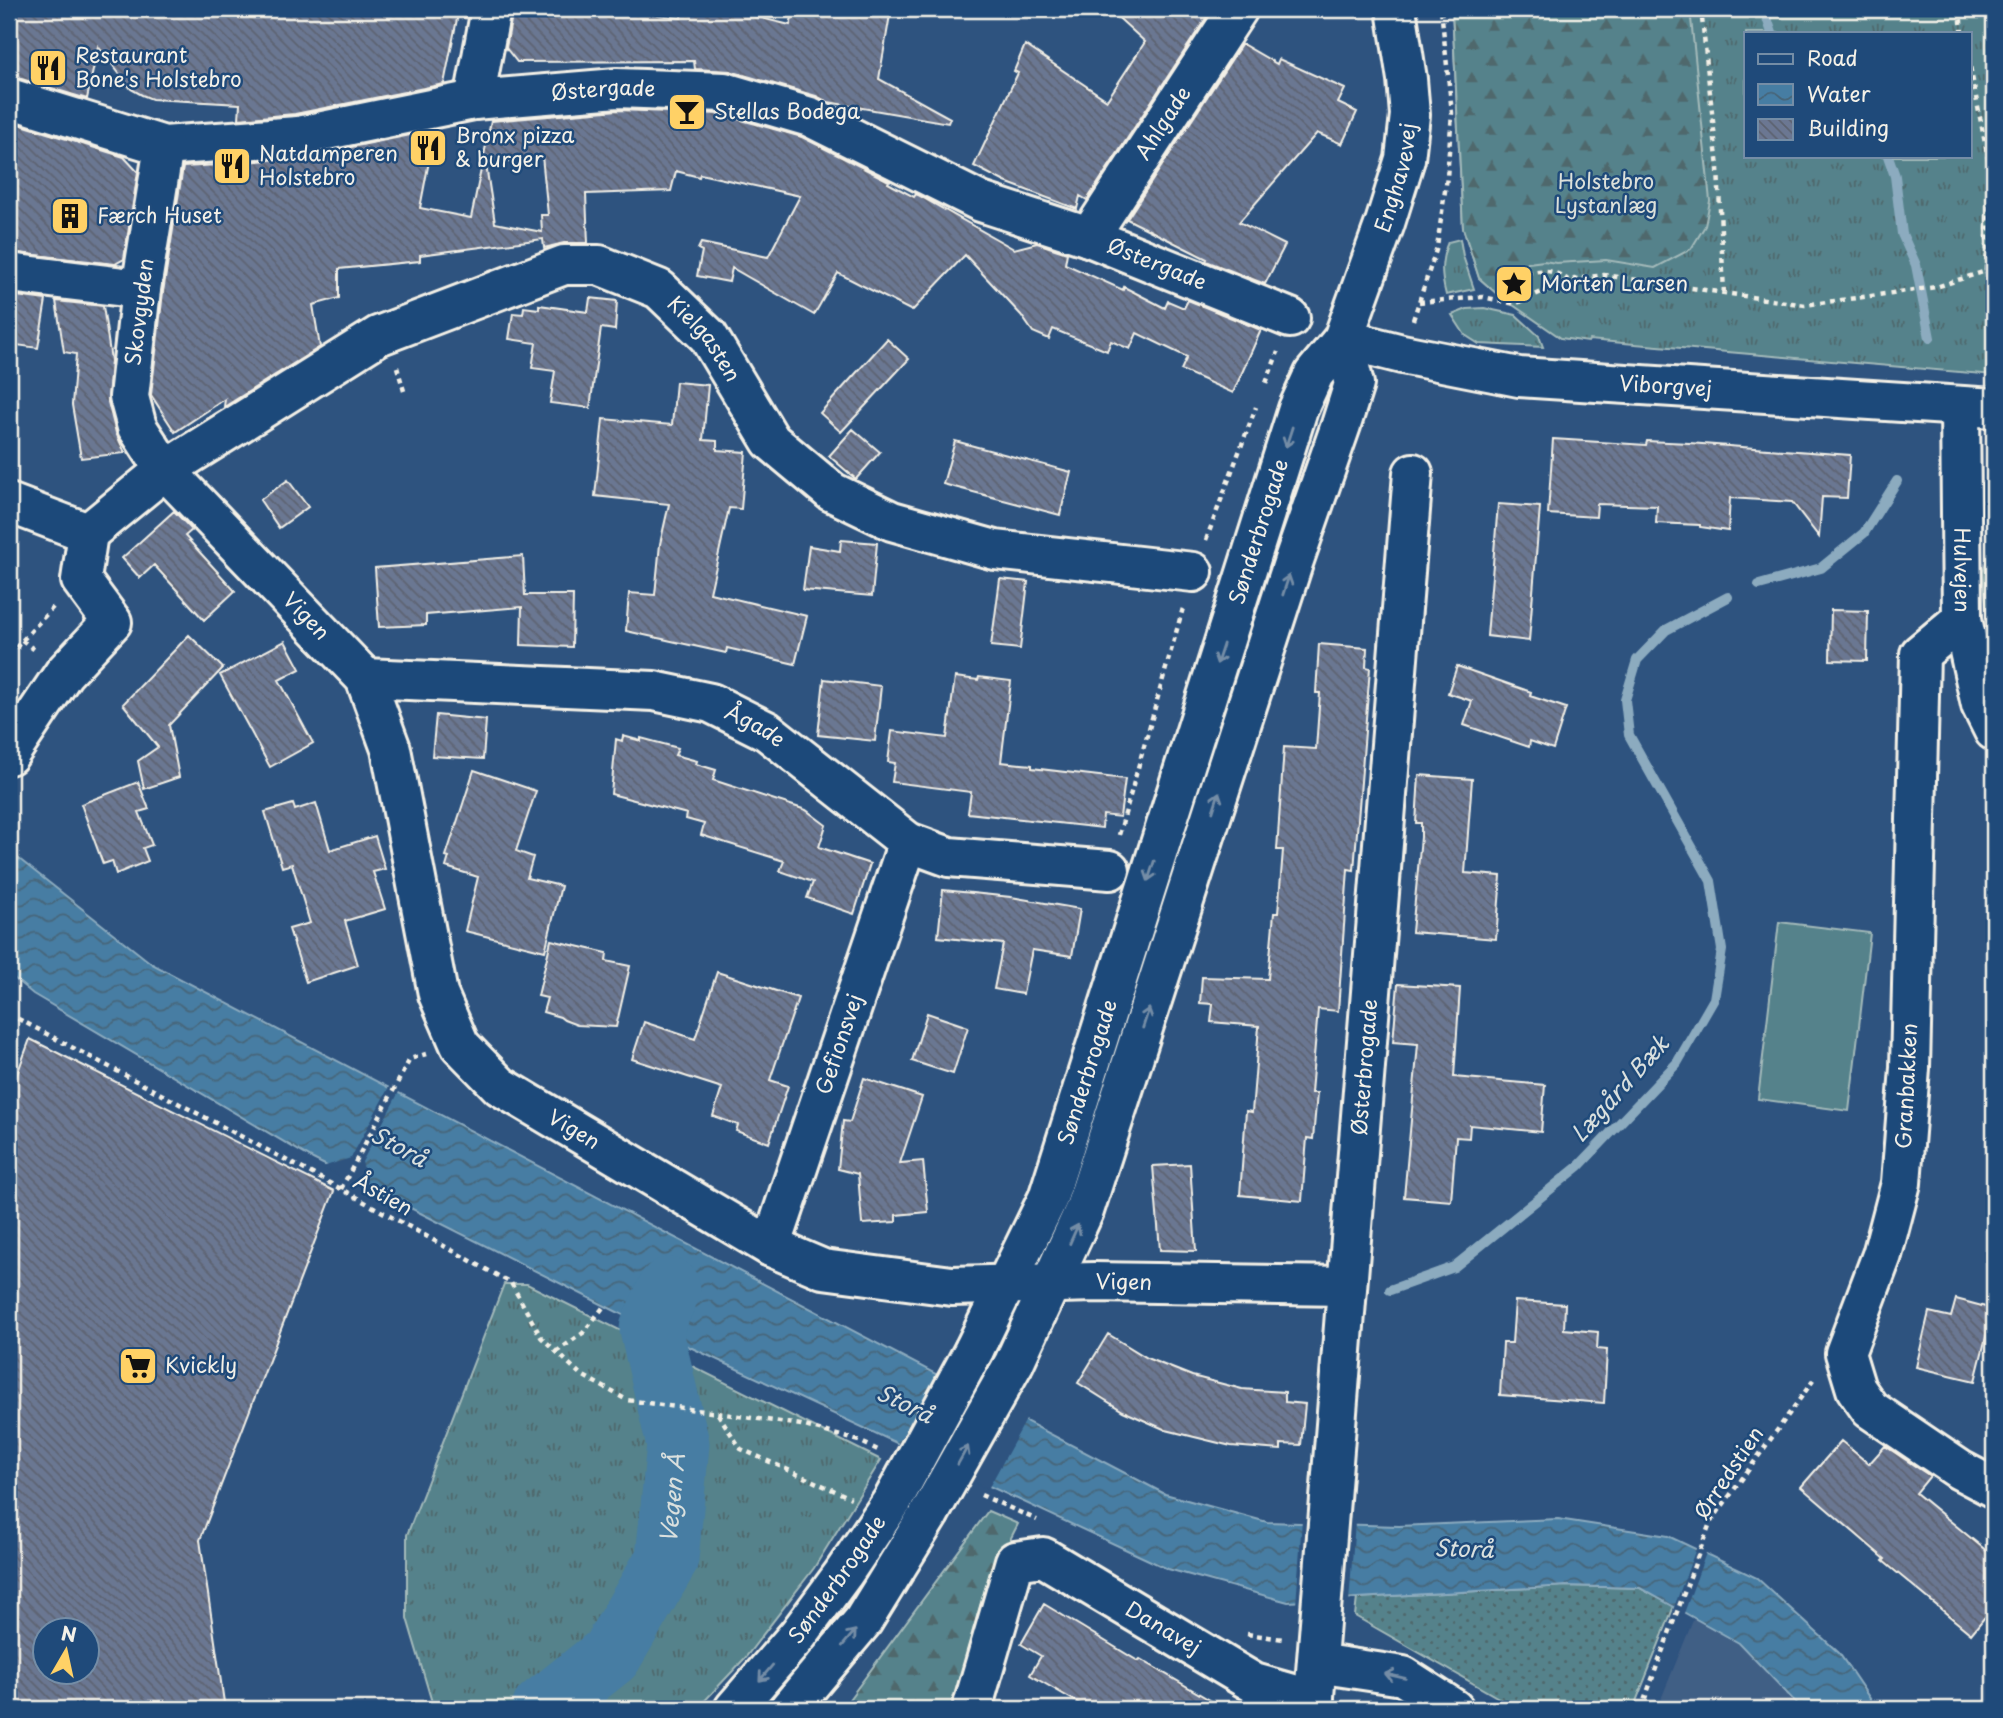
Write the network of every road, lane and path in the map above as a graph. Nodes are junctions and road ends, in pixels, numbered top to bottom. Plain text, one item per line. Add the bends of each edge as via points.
1 (491, 9) edge
2 (1238, 9) edge
3 (1396, 9) edge
4 (1701, 9) edge
5 (1960, 9) edge
6 (1962, 32) edge
7 (1972, 76) edge
8 (9, 98) edge
9 (474, 100) junction
10 (164, 146) junction
11 (1089, 237) junction
12 (1986, 271) junction
13 (9, 273) edge
14 (1568, 280) junction
15 (1994, 287) edge
16 (141, 289) junction
17 (1724, 293) junction
18 (1521, 301) junction
19 (1419, 302) dead end
20 (1290, 318) dead end
21 (1343, 339) junction
22 (1977, 407) edge
23 (165, 470) junction
24 (1413, 473) dead end
25 (9, 503) edge
26 (88, 533) junction
27 (1194, 572) dead end
28 (81, 580) junction
29 (1962, 619) junction
30 (9, 655) edge
31 (365, 678) junction
32 (1994, 731) edge
33 (9, 755) edge
34 (908, 842) junction
35 (1110, 870) dead end
36 (9, 1014) edge
37 (411, 1059) dead end
38 (341, 1189) junction
39 (771, 1247) junction
40 (1052, 1283) junction
41 (1007, 1284) junction
42 (1348, 1286) junction
43 (605, 1305) dead end
44 (556, 1352) junction
45 (1845, 1353) junction
46 (1994, 1488) edge
47 (889, 1507) junction
48 (1319, 1645) junction
49 (1313, 1705) edge
50 (733, 1709) edge
51 (789, 1709) edge
52 (972, 1709) edge
53 (1454, 1709) edge
54 (1641, 1709) edge

1 - 9 street
2 - 11 street, Ahlgade
3 - 21 street, Enghavevej via 1408,79 1405,159
4 - 17 path via 1718,169
5 - 6 path
7 - 12 path via 1990,169
8 - 10 street, Østergade
9 - 10 street, Østergade via 298,135
9 - 11 street, Østergade via 617,88 724,92 810,117 981,202
10 - 16 street, Skovgyden
11 - 20 street, Østergade
12 - 15 path
12 - 17 path via 1936,287 1805,305
13 - 16 street
14 - 17 path via 1604,275
14 - 18 path
14 - 18 path via 1555,271 1527,273 1519,286
16 - 23 street, Skovgyden via 129,397 137,428
18 - 19 path via 1515,304 1483,297
21 - 22 street, Viborgvej via 1519,377
40 -> 21 street, Sønderbrogade via 1084,1211 1354,384
21 -> 41 street, Sønderbrogade via 1314,374 1298,409 1048,1198
22 - 29 street, Hulvejen
23 - 26 street, Kielgasten
23 - 27 street, Kielgasten via 378,336 564,265 598,265 659,289 708,335 771,441 832,492 892,521 995,550
23 - 31 street, Vigen
24 - 42 street, Østerbrogade
25 - 26 street
26 - 28 street
28 - 30 path
28 - 33 street via 112,622 64,673
29 - 32 street, Hulvejen via 1981,705
29 - 45 street, Granbakken via 1920,653 1910,1068 1901,1183 1882,1255
31 - 34 street, Ågade via 654,691 711,703 766,731
31 - 39 street, Vigen via 391,748 438,994 460,1045 500,1086
34 - 35 street, Ågade via 948,857
34 - 39 street, Gefionsvej
36 - 38 path, Åstien
37 - 38 path
38 - 44 path, Åstien via 511,1283 541,1337
39 - 41 street, Vigen via 823,1269 951,1286
40 - 41 street, Vigen
40 - 42 street, Vigen
51 -> 40 street, Sønderbrogade, bridge via 863,1621 1014,1363
41 - 47 street, Sønderbrogade, bridge
42 - 48 street, Østerbrogade
43 - 44 path via 583,1333
44 - 47 path, Åstien via 580,1374 627,1400 718,1413 741,1449
45 - 46 street via 1856,1389 1870,1409
45 - 54 path, Ørredstien via 1812,1380 1710,1523
47 -> 50 street, Sønderbrogade via 798,1635
48 - 49 street, Østerbrogade
53 -> 48 street via 1403,1676
49 - 52 street, Danavej via 1254,1683 1043,1557 1015,1561

